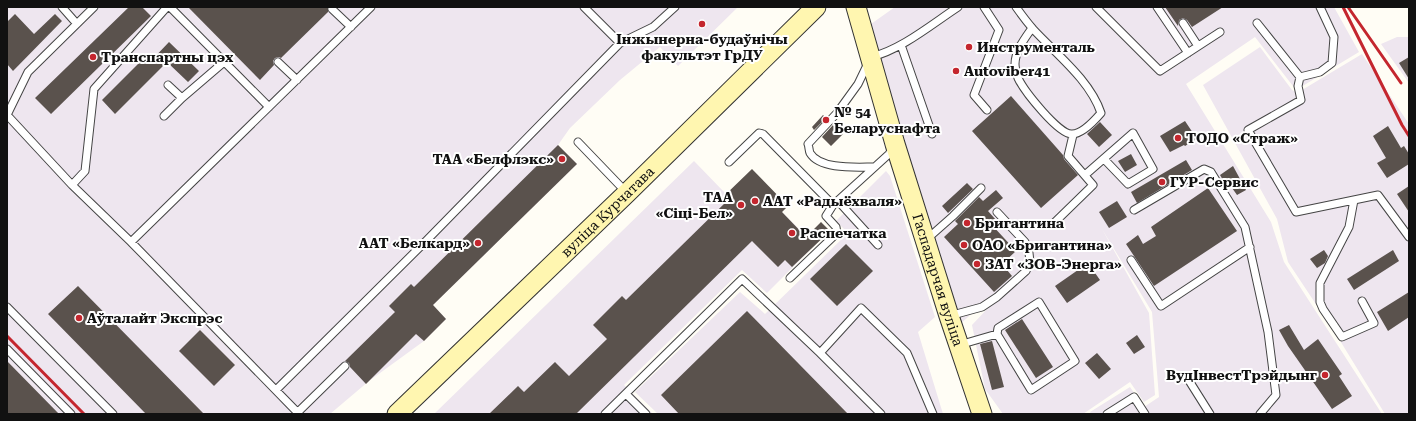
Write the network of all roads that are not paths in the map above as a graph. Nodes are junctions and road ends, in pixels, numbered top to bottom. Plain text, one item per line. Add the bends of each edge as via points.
1 (62, 7) edge
2 (94, 7) edge
3 (166, 7) edge
4 (170, 7) edge
5 (371, 7) edge
6 (584, 7) edge
7 (675, 7) edge
8 (816, 7) edge
9 (856, 7) edge
10 (958, 7) edge
11 (984, 7) edge
12 (1016, 7) edge
13 (1096, 7) edge
14 (1157, 7) edge
15 (1320, 7) edge
16 (332, 9) dead end
17 (1183, 23) dead end
18 (1258, 23) dead end
19 (77, 24) junction
20 (351, 27) junction
21 (1032, 28) junction
22 (1220, 32) dead end
23 (620, 43) junction
24 (901, 45) junction
25 (1198, 46) junction
26 (1188, 53) junction
27 (871, 58) junction
28 (224, 62) junction
29 (278, 62) dead end
30 (1300, 77) junction
31 (297, 80) junction
32 (168, 85) dead end
33 (182, 98) junction
34 (269, 107) junction
35 (987, 110) dead end
36 (7, 115) edge
37 (164, 116) dead end
38 (932, 134) dead end
39 (1073, 134) junction
40 (578, 142) dead end
41 (895, 144) junction
42 (1104, 159) junction
43 (729, 162) dead end
44 (874, 167) junction
45 (1085, 175) junction
46 (72, 185) junction
47 (981, 188) dead end
48 (627, 193) junction
49 (1354, 200) junction
50 (836, 203) junction
51 (1134, 210) dead end
52 (997, 212) dead end
53 (1055, 222) dead end
54 (1409, 237) edge
55 (925, 240) junction
56 (131, 242) junction
57 (878, 244) dead end
58 (1250, 248) junction
59 (1131, 260) dead end
60 (790, 278) dead end
61 (1362, 301) dead end
62 (7, 307) edge
63 (949, 316) junction
64 (997, 334) junction
65 (959, 346) junction
66 (7, 349) edge
67 (820, 353) junction
68 (346, 366) dead end
69 (1188, 379) dead end
70 (276, 390) junction
71 (626, 394) junction
72 (298, 413) edge
73 (71, 414) edge
74 (113, 414) edge
75 (397, 414) edge
76 (605, 414) edge
77 (646, 414) edge
78 (881, 414) edge
79 (933, 414) edge
80 (982, 414) edge
81 (1107, 414) edge
82 (1145, 414) edge
83 (1210, 414) edge
84 (1260, 414) edge

1 - 19 lane
2 - 19 lane
3 - 46 lane via 94,89 85,171
4 - 28 lane
5 - 20 lane
6 - 23 lane
7 - 23 lane via 654,27
8 - 48 main road, вуліца Курчатава
9 - 27 main road, Гаспадарчая вуліца
10 - 24 lane
11 - 35 lane via 999,30 974,95
12 - 21 lane
13 - 26 lane via 1160,71
14 - 26 lane
15 - 30 lane via 1334,37 1332,63 1320,72
16 - 20 lane
17 - 25 lane
18 - 30 lane
19 - 36 lane via 28,72
20 - 31 lane
21 - 39 lane via 1018,51 1015,64 1018,78 1050,120 1065,133
21 - 39 lane via 1082,80 1098,102 1101,113 1096,120
22 - 25 lane
23 - 70 lane
24 - 27 lane
24 - 38 lane
25 - 26 lane
27 - 41 main road, Гаспадарчая вуліца
27 - 44 lane via 858,84 837,113 808,144 810,153 819,161 835,166
28 - 33 lane
28 - 34 lane
29 - 31 lane
30 - 49 lane via 1300,100 1248,130 1296,212
31 - 34 lane
32 - 33 lane
33 - 37 lane
34 - 56 lane
36 - 46 lane
39 - 45 lane via 1068,156
40 - 48 lane
41 - 44 lane via 889,154
41 - 55 main road, Гаспадарчая вуліца
42 - 42 lane via 1133,133 1153,169 1128,184
42 - 45 lane
43 - 50 lane via 759,133 764,134
44 - 50 lane
45 - 53 lane via 1093,185
46 - 56 lane
47 - 55 lane
48 - 75 main road, вуліца Курчатава
49 - 54 lane via 1378,195
49 - 61 lane via 1349,227 1320,283 1320,302 1342,337 1374,323
50 - 57 lane
50 - 60 lane via 826,216 836,227 837,233
51 - 58 lane via 1204,169 1211,172 1245,227
52 - 63 lane via 1025,242 1030,262 1026,271 982,307
55 - 63 main road, Гаспадарчая вуліца
56 - 70 lane
58 - 59 lane via 1161,306
58 - 84 lane via 1268,332 1276,395
62 - 74 lane
63 - 65 main road, Гаспадарчая вуліца
64 - 64 lane via 1031,390 1075,361 1039,302 998,328
64 - 65 lane
65 - 80 main road, Гаспадарчая вуліца
66 - 73 lane
67 - 71 lane via 742,279
67 - 78 lane
67 - 79 lane via 861,308 907,353
68 - 72 lane
69 - 83 lane
70 - 72 lane
71 - 76 lane
71 - 77 lane
81 - 82 lane via 1134,397

